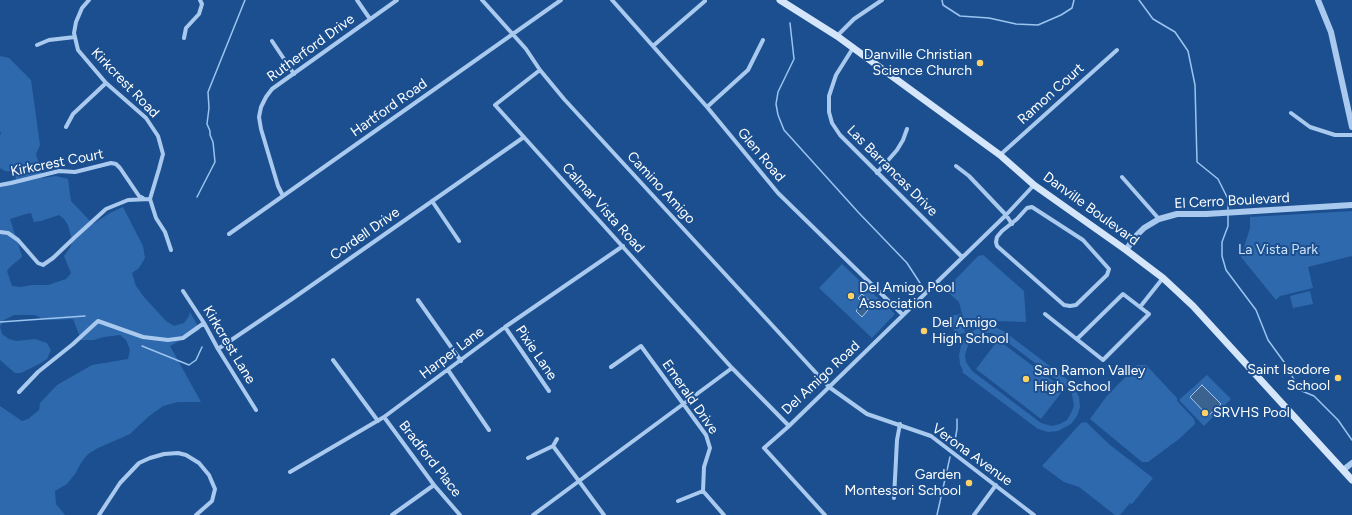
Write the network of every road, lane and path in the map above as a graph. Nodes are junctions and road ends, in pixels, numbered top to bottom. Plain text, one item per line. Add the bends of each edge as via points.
1 (89, 0) edge
2 (200, 0) edge
3 (357, 0) edge
4 (397, 0) edge
5 (482, 0) edge
6 (561, 0) edge
7 (612, 0) edge
8 (780, 0) edge
9 (882, 0) edge
10 (1318, 0) edge
11 (705, 1) edge
12 (370, 19) junction
13 (513, 34) junction
14 (837, 36) junction
15 (75, 37) junction
16 (184, 38) dead end
17 (762, 40) dead end
18 (272, 41) dead end
19 (37, 45) dead end
20 (653, 46) junction
21 (854, 48) junction
22 (1117, 50) dead end
23 (540, 70) junction
24 (294, 74) junction
25 (106, 83) junction
26 (707, 107) junction
27 (1291, 113) dead end
28 (66, 127) dead end
29 (1352, 128) edge
30 (907, 129) dead end
31 (1352, 135) edge
32 (524, 137) junction
33 (1000, 155) junction
34 (956, 166) dead end
35 (877, 173) junction
36 (1122, 177) dead end
37 (0, 185) edge
38 (1034, 185) junction
39 (283, 196) junction
40 (150, 199) junction
41 (432, 201) junction
42 (1352, 205) edge
43 (1006, 215) junction
44 (1159, 219) junction
45 (1012, 224) junction
46 (0, 232) edge
47 (229, 234) dead end
48 (459, 241) dead end
49 (624, 246) junction
50 (171, 250) dead end
51 (1126, 250) junction
52 (962, 257) junction
53 (1163, 278) junction
54 (183, 291) dead end
55 (418, 300) dead end
56 (1140, 306) junction
57 (1045, 314) dead end
58 (902, 315) junction
59 (204, 323) junction
60 (505, 327) junction
61 (1077, 339) junction
62 (218, 349) junction
63 (333, 360) dead end
64 (461, 361) junction
65 (611, 367) dead end
66 (732, 368) junction
67 (448, 370) junction
68 (829, 387) junction
69 (548, 391) dead end
70 (19, 392) dead end
71 (684, 404) junction
72 (256, 410) dead end
73 (384, 417) junction
74 (378, 421) junction
75 (900, 424) junction
76 (789, 426) junction
77 (488, 430) dead end
78 (556, 439) dead end
79 (553, 446) junction
80 (528, 458) dead end
81 (1352, 462) edge
82 (1342, 470) junction
83 (290, 472) dead end
84 (1352, 480) edge
85 (579, 481) junction
86 (434, 485) junction
87 (996, 485) junction
88 (704, 491) junction
89 (894, 498) dead end
90 (678, 501) dead end
91 (99, 515) edge
92 (196, 515) edge
93 (392, 515) edge
94 (460, 515) edge
95 (533, 515) edge
96 (604, 515) edge
97 (724, 515) edge
98 (825, 515) edge
99 (974, 515) edge
100 (1034, 515) edge

1 - 15 street via 76,22
2 - 16 street via 202,4 199,14 186,28
3 - 12 street
4 - 12 street, Rutherford Drive
5 - 13 street, Camino Amigo
6 - 13 street, Hartford Road
7 - 20 street, Glen Road
8 - 14 main road, Danville Boulevard
9 - 14 street via 854,19
10 - 29 street via 1331,32
11 - 20 street
12 - 24 street, Rutherford Drive
13 - 23 street, Camino Amigo
13 - 39 street, Hartford Road
14 - 21 main road, Danville Boulevard
15 - 19 street via 49,40
15 - 25 street, Kirkcrest Road via 78,50
17 - 26 street via 748,70
18 - 24 street
20 - 26 street, Glen Road
21 - 33 main road, Danville Boulevard
21 - 35 street, Las Barrancas Drive via 831,87 829,112 840,136
22 - 33 street, Ramon Court
23 - 32 street, Calmar Vista Road via 495,105
23 - 68 street, Camino Amigo
24 - 39 street, Rutherford Drive via 272,89 261,107 259,117
25 - 28 street via 73,114
25 - 40 street, Kirkcrest Road via 146,118 158,136 163,154
26 - 58 street, Glen Road via 778,193
27 - 31 street via 1310,127 1335,136
30 - 35 street via 897,150
32 - 41 street, Cordell Drive
32 - 49 street, Calmar Vista Road
33 - 38 main road, Danville Boulevard
34 - 43 street
35 - 52 street, Las Barrancas Drive
36 - 44 street
37 - 40 street, Kirkcrest Court via 59,171 75,172 111,163 120,168 138,196
38 - 43 street, Del Amigo Road
38 - 51 main road, Danville Boulevard
39 - 47 street, Hartford Road
40 - 46 street via 128,200 106,209 54,258 43,265 38,263 18,240 8,233
40 - 50 street
41 - 48 street
41 - 62 street, Cordell Drive
42 - 44 street, El Cerro Boulevard via 1177,214
43 - 45 street
43 - 52 street, Del Amigo Road
44 - 51 street, El Cerro Boulevard via 1144,228
45 - 45 street via 1027,208 1032,207 1083,240 1106,264 1109,272 1076,305 1064,304 997,246 997,238
49 - 60 street, Harper Lane
49 - 66 street, Calmar Vista Road
51 - 53 main road, Danville Boulevard
52 - 58 street, Del Amigo Road
53 - 56 street
53 - 82 main road, Danville Boulevard via 1193,306
54 - 59 street, Kirkcrest Lane
55 - 64 street
56 - 61 street via 1123,294
56 - 61 street via 1149,314 1103,360
57 - 61 street
58 - 68 street, Del Amigo Road
59 - 62 street, Kirkcrest Lane
59 - 70 street via 183,338 168,340 143,337 98,321 38,372
60 - 64 street, Harper Lane
60 - 69 street, Pixie Lane
62 - 72 street, Kirkcrest Lane
63 - 74 street, Bradford Place
64 - 67 street, Harper Lane
65 - 71 street, Emerald Drive via 641,346
66 - 71 street
66 - 76 street, Del Amigo Road
67 - 73 street, Harper Lane
67 - 77 street
68 - 75 street, Verona Avenue via 867,414
68 - 76 street, Del Amigo Road
71 - 85 street
71 - 88 street, Emerald Drive via 706,435 710,448 704,467
73 - 74 street, Harper Lane
73 - 86 street, Bradford Place
74 - 83 street, Harper Lane
75 - 87 street, Verona Avenue via 931,436
75 - 89 street
76 - 98 street via 764,448
78 - 79 street
79 - 80 street
79 - 85 street
81 - 82 street
82 - 84 main road, Danville Boulevard
85 - 95 street
85 - 96 street
86 - 93 street
86 - 94 street, Bradford Place
87 - 99 street
87 - 100 street, Verona Avenue
88 - 90 street
88 - 97 street
91 - 92 street via 120,483 139,463 164,454 178,453 186,454 199,462 215,489 212,501

